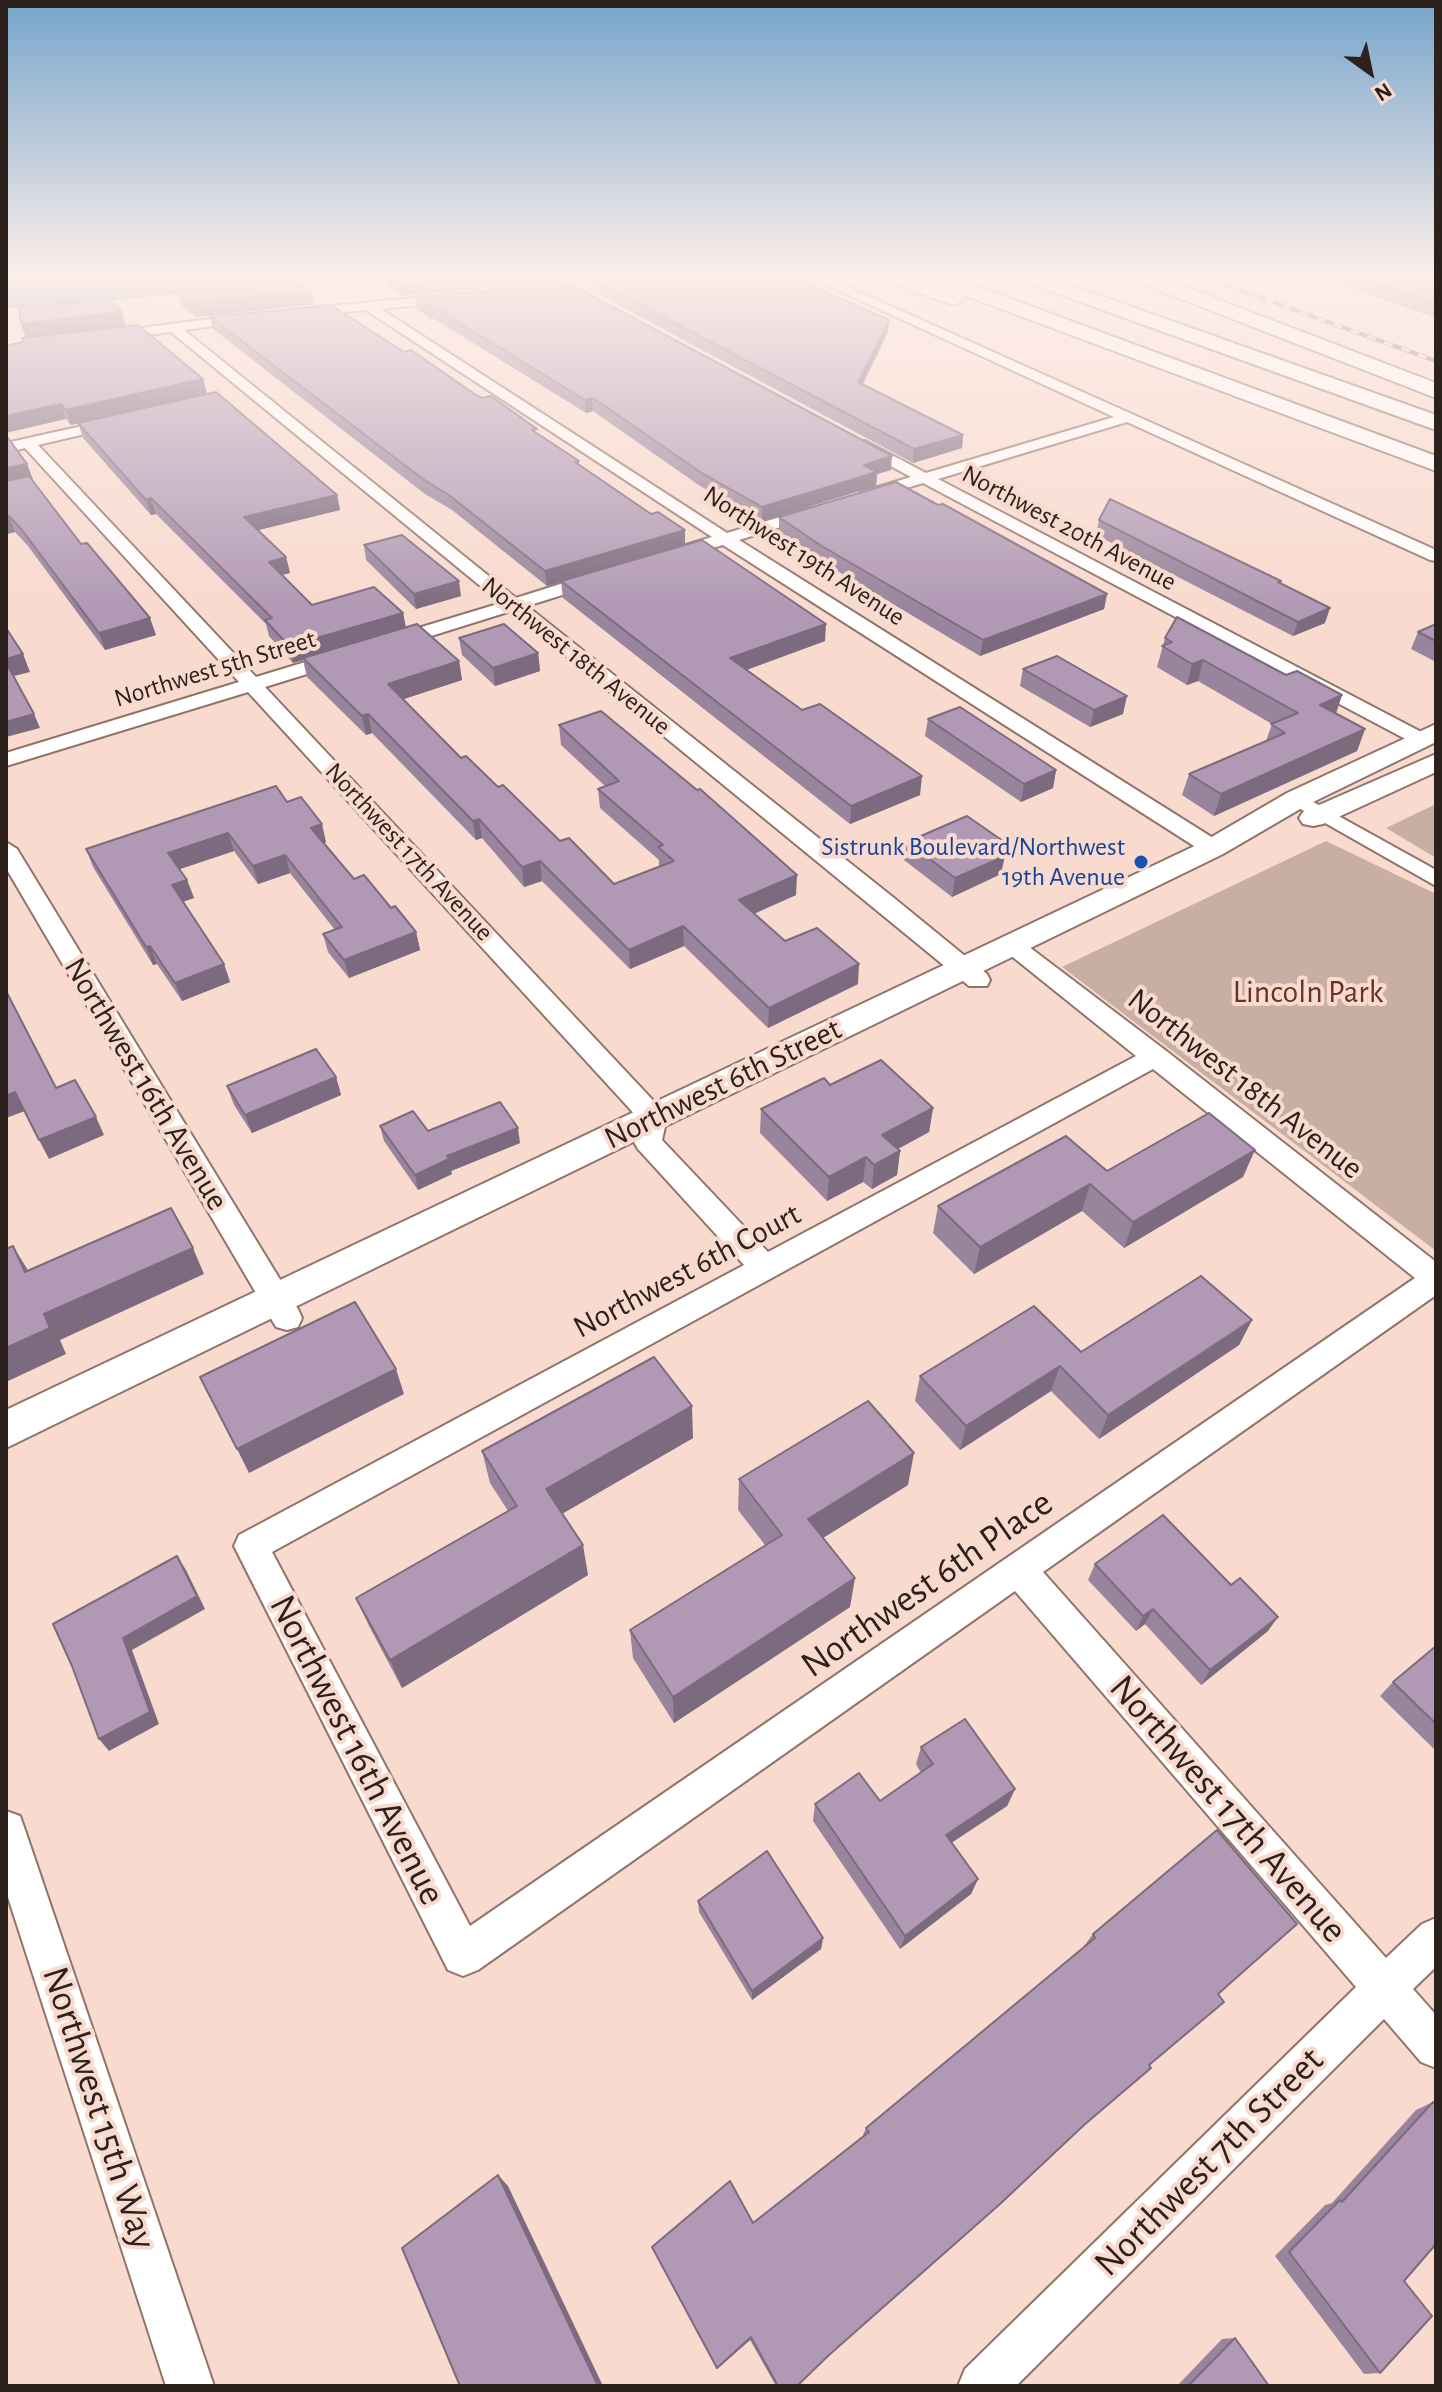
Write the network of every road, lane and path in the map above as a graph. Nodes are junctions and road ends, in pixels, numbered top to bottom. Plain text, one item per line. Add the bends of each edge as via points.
1 (234, 387) edge
2 (492, 387) edge
3 (1061, 387) edge
4 (1208, 387) edge
5 (1229, 387) edge
6 (1267, 387) edge
7 (1302, 387) edge
8 (1339, 387) edge
9 (1348, 387) edge
10 (1387, 387) edge
11 (1436, 405) edge
12 (1129, 417) junction
13 (131, 419) edge
14 (1436, 421) edge
15 (844, 435) edge
16 (1359, 435) junction
17 (1436, 439) edge
18 (28, 443) junction
19 (6, 448) edge
20 (1436, 448) edge
21 (1436, 464) edge
22 (923, 478) junction
23 (725, 539) junction
24 (1436, 556) edge
25 (651, 561) edge
26 (621, 571) edge
27 (511, 605) junction
28 (255, 685) junction
29 (1431, 744) edge
30 (6, 760) edge
31 (1310, 807) junction
32 (1213, 848) junction
33 (6, 849) edge
34 (1436, 879) edge
35 (1020, 951) junction
36 (971, 974) junction
37 (1156, 1056) junction
38 (651, 1130) junction
39 (766, 1269) junction
40 (1436, 1278) edge
41 (281, 1309) junction
42 (6, 1430) edge
43 (6, 1455) edge
44 (251, 1546) joint
45 (1020, 1571) junction
46 (6, 1830) edge
47 (1436, 1938) edge
48 (463, 1955) joint
49 (1385, 1989) junction
50 (1436, 2047) edge
51 (190, 2386) edge
52 (982, 2386) edge

1 - 27 street, Northwest 18th Avenue
2 - 23 street, Northwest 19th Avenue
3 - 12 street
4 - 16 highway
5 - 16 highway
6 - 20 highway
7 - 17 highway
8 - 14 highway
9 - 14 highway
10 - 11 highway
12 - 22 street
12 - 24 street
13 - 18 street
15 - 22 street, Northwest 20th Avenue
16 - 21 highway
18 - 19 street
18 - 28 street, Northwest 17th Avenue
22 - 23 street
22 - 29 street, Northwest 20th Avenue
23 - 25 street
23 - 32 street, Northwest 19th Avenue
26 - 27 street, Northwest 5th Street
27 - 28 street, Northwest 5th Street
27 - 36 street, Northwest 18th Avenue
28 - 30 street, Northwest 5th Street
28 - 38 street, Northwest 17th Avenue
29 - 31 street, Northwest 6th Street
31 - 32 street, Northwest 6th Street
31 - 34 street
31 - 35 street, Northwest 6th Street
32 - 35 street, Northwest 6th Street
33 - 41 street, Northwest 16th Avenue
35 - 36 street, Northwest 6th Street
35 - 37 street, Northwest 18th Avenue
36 - 38 street, Northwest 6th Street
37 - 39 street, Northwest 6th Court
37 - 40 street, Northwest 18th Avenue
38 - 39 street, Northwest 17th Avenue
38 - 41 street, Northwest 6th Street
39 - 44 street, Northwest 6th Court
40 - 45 street, Northwest 6th Place
41 - 42 street, Northwest 6th Street
41 - 43 street, Northwest 6th Street
44 - 48 street, Northwest 16th Avenue
45 - 48 street, Northwest 6th Place
45 - 49 street, Northwest 17th Avenue
46 - 51 street, Northwest 15th Way
47 - 49 street, Northwest 7th Street
49 - 50 street, Northwest 17th Avenue
49 - 52 street, Northwest 7th Street

